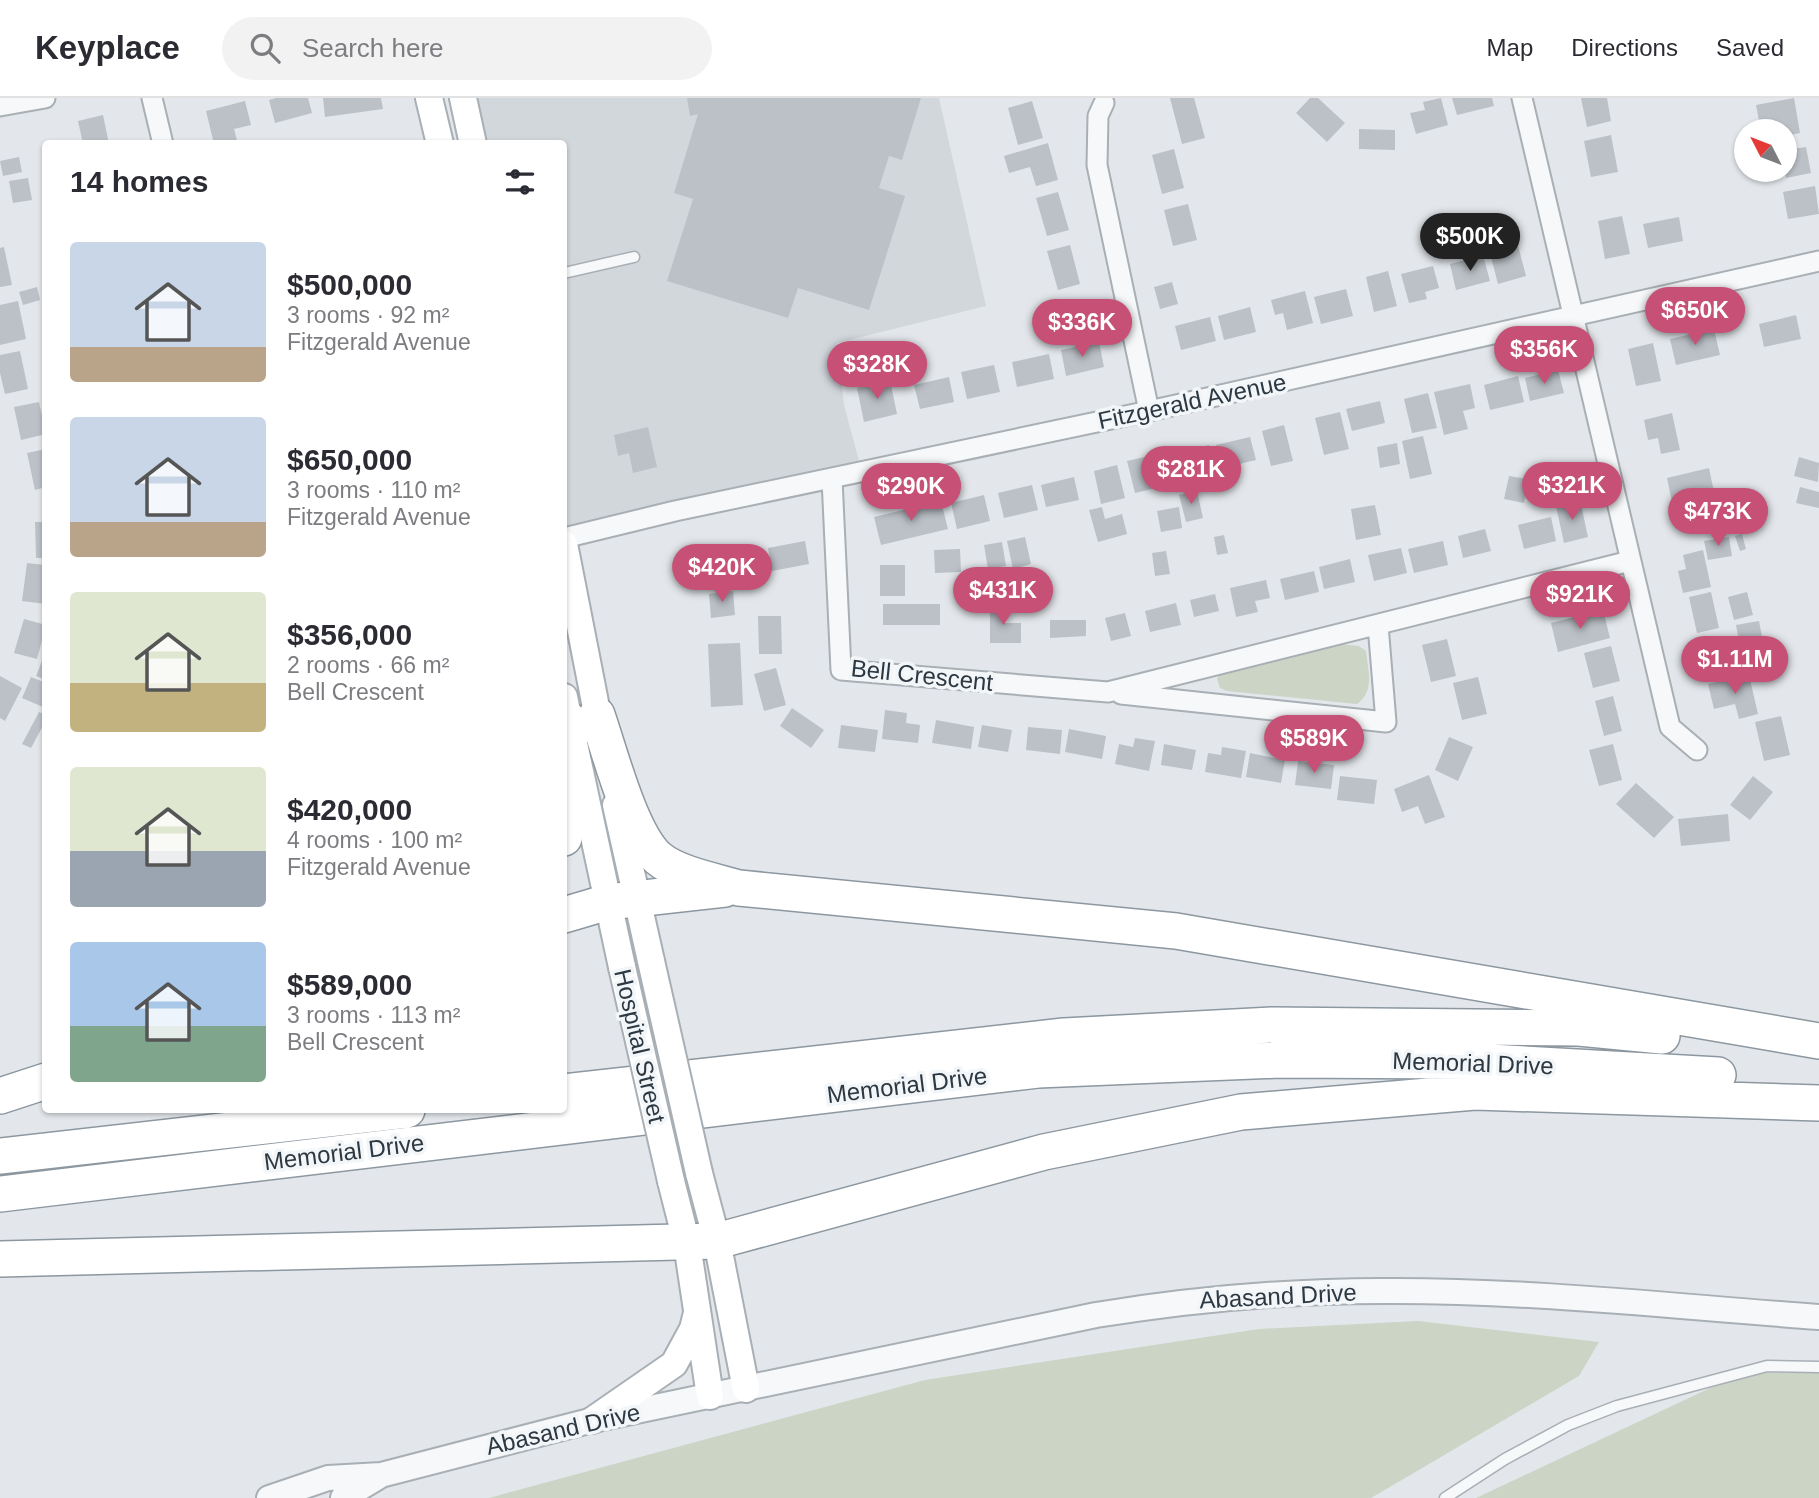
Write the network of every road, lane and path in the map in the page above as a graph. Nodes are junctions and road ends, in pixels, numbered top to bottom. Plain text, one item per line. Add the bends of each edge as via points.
1 (45, 98) edge
2 (152, 98) edge
3 (429, 98) edge
4 (463, 98) edge
5 (1522, 98) edge
6 (1104, 103) dead end
7 (0, 106) edge
8 (162, 140) edge
9 (439, 140) edge
10 (472, 140) edge
11 (634, 257) dead end
12 (1819, 261) edge
13 (567, 272) edge
14 (1574, 316) junction
15 (1149, 411) junction
16 (832, 479) junction
17 (567, 537) edge
18 (1630, 561) junction
19 (567, 586) edge
20 (1378, 625) junction
21 (1108, 692) junction
22 (576, 710) edge
23 (1697, 750) dead end
24 (567, 818) edge
25 (739, 888) junction
26 (622, 900) junction
27 (567, 914) edge
28 (1819, 1041) edge
29 (1819, 1051) edge
30 (42, 1082) edge
31 (1819, 1087) edge
32 (567, 1092) edge
33 (0, 1096) edge
34 (1819, 1103) edge
35 (380, 1113) edge
36 (0, 1156) edge
37 (0, 1194) edge
38 (702, 1242) junction
39 (0, 1259) edge
40 (697, 1313) junction
41 (1819, 1317) edge
42 (1819, 1367) edge
43 (746, 1389) junction
44 (710, 1396) junction
45 (593, 1420) junction
46 (381, 1475) junction
47 (270, 1498) edge
48 (342, 1498) edge
49 (1445, 1498) edge

1 - 7 street
2 - 8 street
3 - 9 main road
4 - 10 main road
5 - 14 street
6 - 15 street via 1098,116 1097,165
11 - 13 lane
12 - 14 street, Fitzgerald Avenue
14 - 15 street, Fitzgerald Avenue
14 - 18 street
15 - 16 street, Fitzgerald Avenue
16 - 17 street, Fitzgerald Avenue
16 - 21 street, Bell Crescent via 841,670
18 - 20 street, Bell Crescent
18 - 23 street via 1670,727
19 - 22 main road, Hospital Street
20 - 21 street, Bell Crescent
20 - 21 street, Bell Crescent via 1386,722
22 - 24 highway
22 - 25 highway via 638,832 659,858 693,875
22 - 26 main road, Hospital Street
25 - 26 highway
25 - 28 highway via 1175,931
26 - 27 highway
26 - 38 main road, Hospital Street, bridge via 651,961 699,1173
26 - 38 main road, Hospital Street, bridge via 622,967 671,1181
29 - 32 highway, Memorial Drive via 1578,1028 1272,1025 1063,1036
30 - 33 highway
31 - 37 highway, Memorial Drive via 1719,1075 1471,1061 1279,1060 1038,1070
34 - 38 highway via 1475,1092 1241,1112 1044,1152
35 - 36 highway, Memorial Drive
38 - 39 highway
38 - 40 main road, Hospital Street
38 - 43 main road
40 - 44 main road, Hospital Street
40 - 45 main road via 674,1364
41 - 43 street, Abasand Drive via 1458,1292 1251,1296 1096,1315
42 - 49 lane via 1767,1366 1618,1406 1568,1425
43 - 44 street, Abasand Drive
44 - 45 street, Abasand Drive
45 - 46 street, Abasand Drive
46 - 47 street, Abasand Drive via 328,1478
46 - 48 street, Abasand Drive

